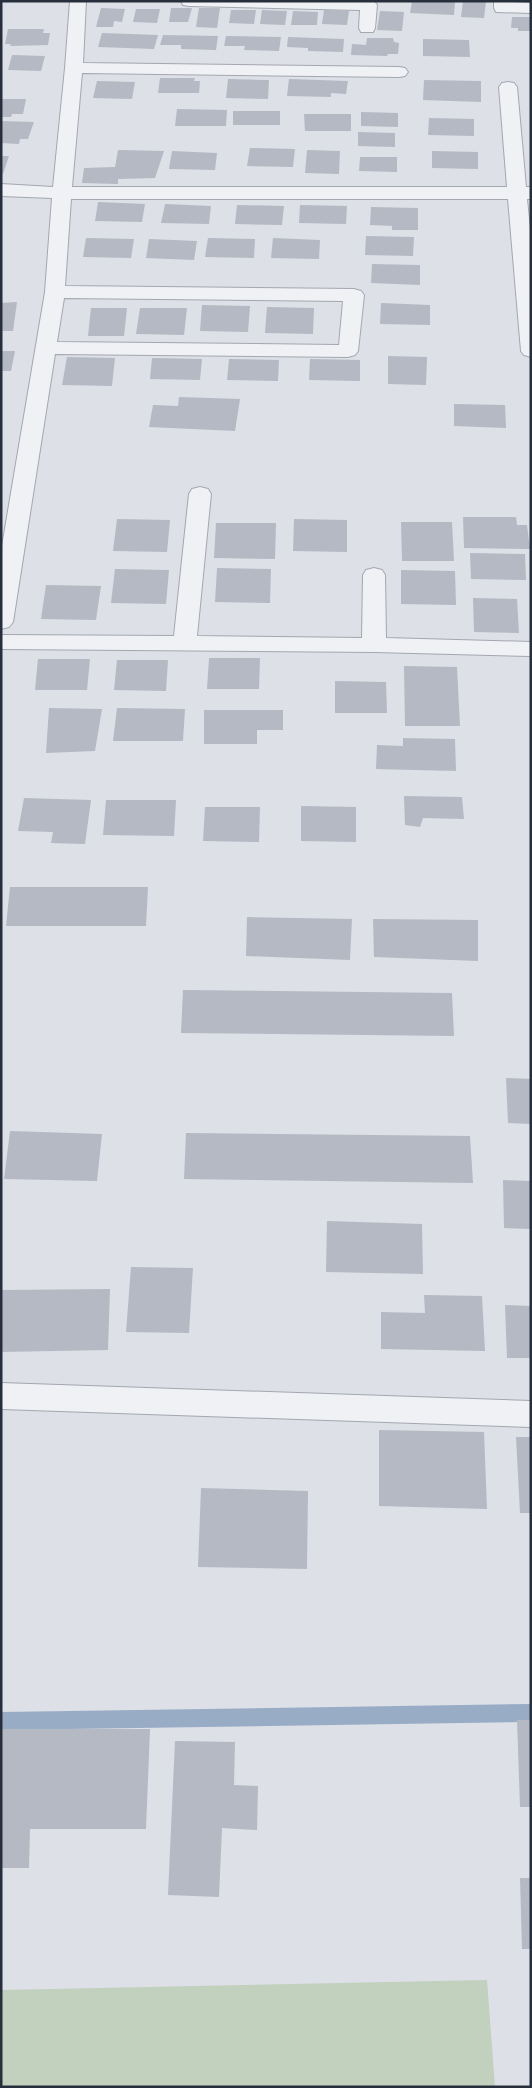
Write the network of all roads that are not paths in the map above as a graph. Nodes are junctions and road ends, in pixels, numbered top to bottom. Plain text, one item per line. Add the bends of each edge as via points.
1 (78, 1) edge
2 (189, 1) edge
3 (502, 1) edge
4 (531, 8) edge
5 (367, 28) dead end
6 (74, 68) junction
7 (399, 72) dead end
8 (508, 87) dead end
9 (1, 190) edge
10 (62, 193) junction
11 (524, 193) edge
12 (55, 292) junction
13 (46, 348) junction
14 (531, 351) edge
15 (200, 494) dead end
16 (10, 520) edge
17 (374, 575) dead end
18 (1, 622) edge
19 (1, 642) edge
20 (185, 643) junction
21 (374, 645) junction
22 (531, 649) edge
23 (1, 1396) edge
24 (531, 1414) edge

1 - 6 street
2 - 5 street via 369,4
3 - 4 street via 502,8
6 - 7 street
6 - 10 street
8 - 11 street
9 - 10 street
10 - 11 street
10 - 12 street
11 - 14 street
12 - 13 street
12 - 13 street via 354,295 348,351
13 - 16 street
15 - 20 street
16 - 18 street
17 - 21 street
19 - 20 street
20 - 21 street
21 - 22 street
23 - 24 street

